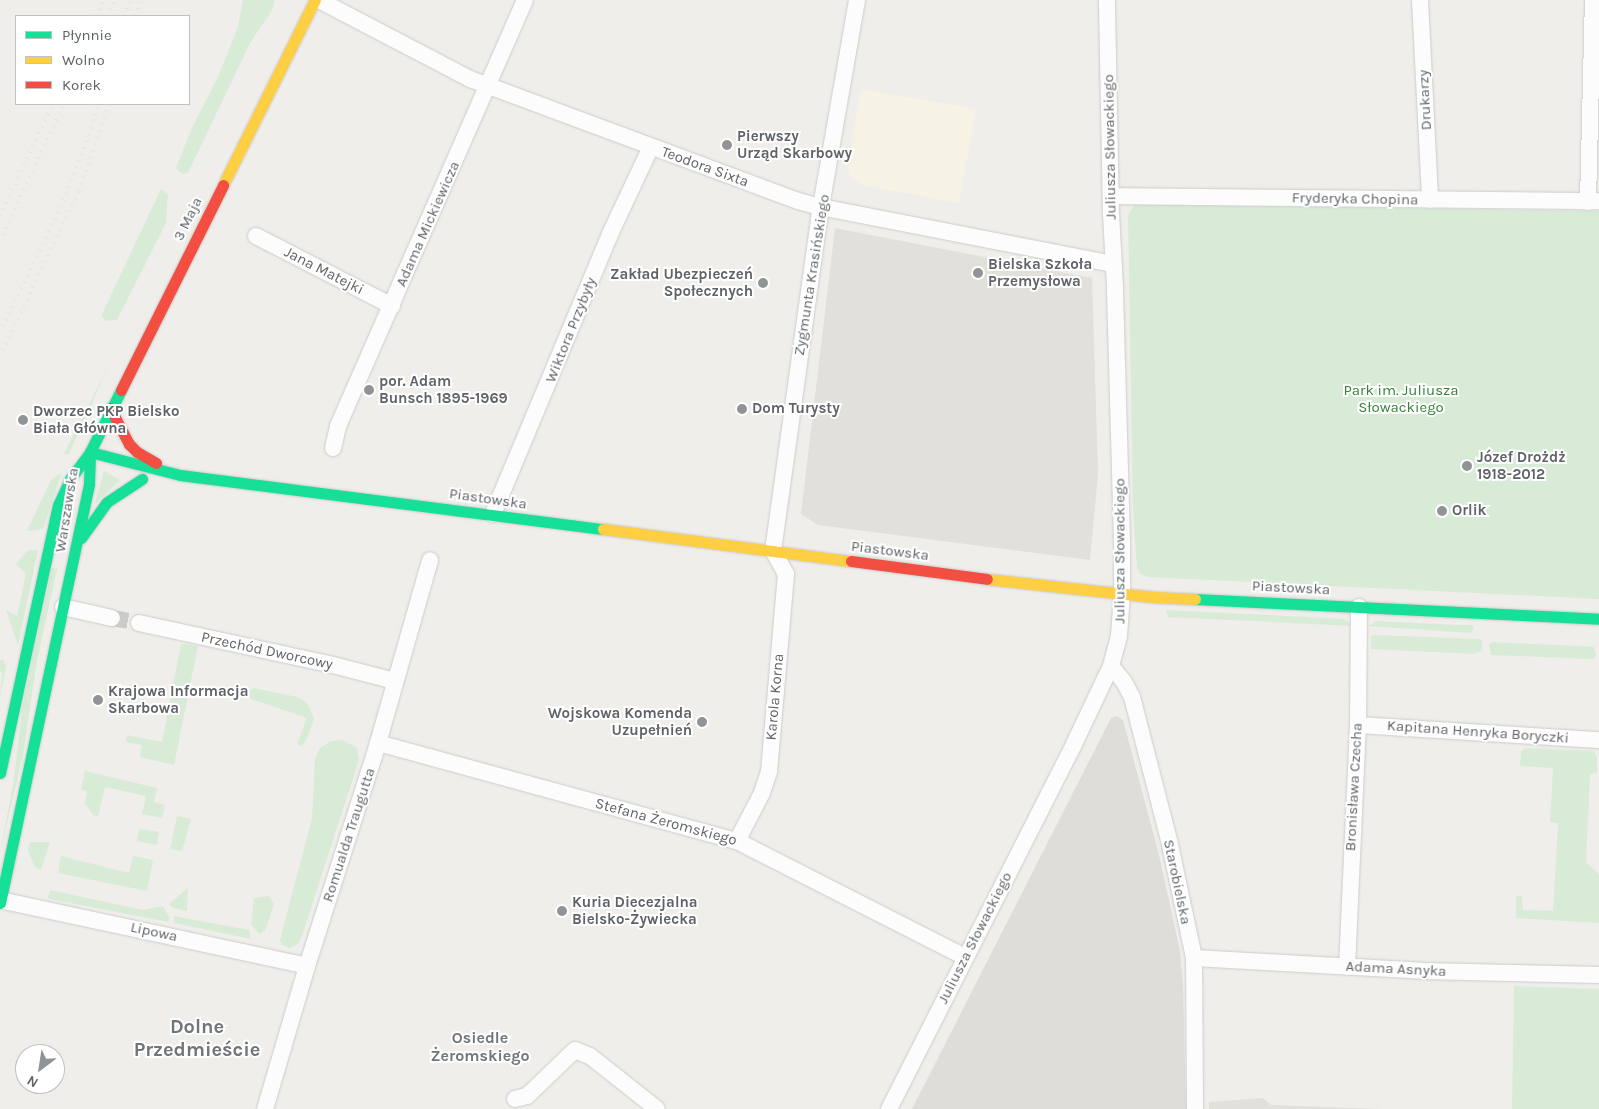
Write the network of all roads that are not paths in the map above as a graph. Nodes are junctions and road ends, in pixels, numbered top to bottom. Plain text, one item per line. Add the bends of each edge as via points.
1 (315, 0) edge
2 (320, 0) edge
3 (525, 0) edge
4 (857, 0) edge
5 (1107, 0) edge
6 (1420, 0) edge
7 (1593, 0) edge
8 (487, 86) junction
9 (651, 147) junction
10 (1111, 196) junction
11 (1430, 200) junction
12 (1593, 201) edge
13 (820, 207) junction
14 (256, 236) dead end
15 (1114, 264) junction
16 (392, 306) junction
17 (110, 408) junction
18 (333, 448) dead end
19 (90, 452) junction
20 (180, 475) junction
21 (142, 479) junction
22 (493, 514) junction
23 (77, 543) junction
24 (773, 551) junction
25 (430, 560) dead end
26 (1122, 594) junction
27 (63, 607) junction
28 (1359, 607) junction
29 (112, 618) tunnel mouth
30 (1599, 619) edge
31 (139, 623) tunnel mouth
32 (1111, 666) junction
33 (395, 681) junction
34 (1358, 725) junction
35 (1599, 740) edge
36 (378, 743) junction
37 (0, 774) edge
38 (737, 840) junction
39 (0, 901) edge
40 (965, 958) junction
41 (1194, 958) junction
42 (307, 966) junction
43 (1347, 967) junction
44 (1599, 975) edge
45 (514, 1099) dead end
46 (265, 1109) edge
47 (657, 1109) edge
48 (889, 1109) edge
49 (1195, 1109) edge

1 - 17 street, 3 Maja
2 - 8 street, Teodora Sixta
3 - 8 street, Adama Mickiewicza
4 - 13 street, Zygmunta Krasińskiego
5 - 10 street, Juliusza Słowackiego
6 - 11 street, Drukarzy
7 - 12 street
8 - 9 street, Teodora Sixta
8 - 16 street, Adama Mickiewicza
9 - 13 street, Teodora Sixta
9 - 22 street, Wiktora Przybyły via 610,234
10 - 11 street, Fryderyka Chopina
10 - 15 street, Juliusza Słowackiego
11 - 12 street, Fryderyka Chopina
13 - 15 street, Teodora Sixta
13 - 24 street, Zygmunta Krasińskiego
14 - 16 street, Jana Matejki
15 - 26 street, Juliusza Słowackiego
16 - 18 street, Adama Mickiewicza via 338,426
17 - 19 street, 3 Maja
17 - 20 street via 133,448
19 - 20 street, Piastowska
19 - 21 street, Piastowska via 123,472
19 - 23 street, Warszawska via 89,483
19 - 37 street, Warszawska via 70,479 58,505
20 - 21 street, Piastowska
20 - 22 street, Piastowska
21 - 23 street via 108,502
22 - 24 street, Piastowska
23 - 27 street, Warszawska
24 - 26 street, Piastowska
24 - 38 street, Karola Korna via 786,574 769,772 762,793
25 - 33 street, Romualda Traugutta
26 - 28 street, Piastowska
26 - 32 street, Juliusza Słowackiego via 1119,636
27 - 29 street
27 - 39 street, Warszawska
28 - 30 street, Piastowska
28 - 34 street, Bronisława Czecha
31 - 33 street, Przechód Dworcowy
32 - 40 street, Juliusza Słowackiego
32 - 41 street, Starobielska via 1132,696 1169,840
33 - 36 street, Romualda Traugutta
34 - 35 street, Kapitana Henryka Boryczki
34 - 43 street, Bronisława Czecha
36 - 38 street, Stefana Żeromskiego
36 - 42 street, Romualda Traugutta
38 - 40 street, Stefana Żeromskiego
39 - 42 street, Lipowa
40 - 48 street, Juliusza Słowackiego
41 - 43 street, Adama Asnyka
41 - 49 street, Starobielska
42 - 46 street, Romualda Traugutta
43 - 44 street, Adama Asnyka
45 - 47 street via 526,1096 575,1050 597,1061

